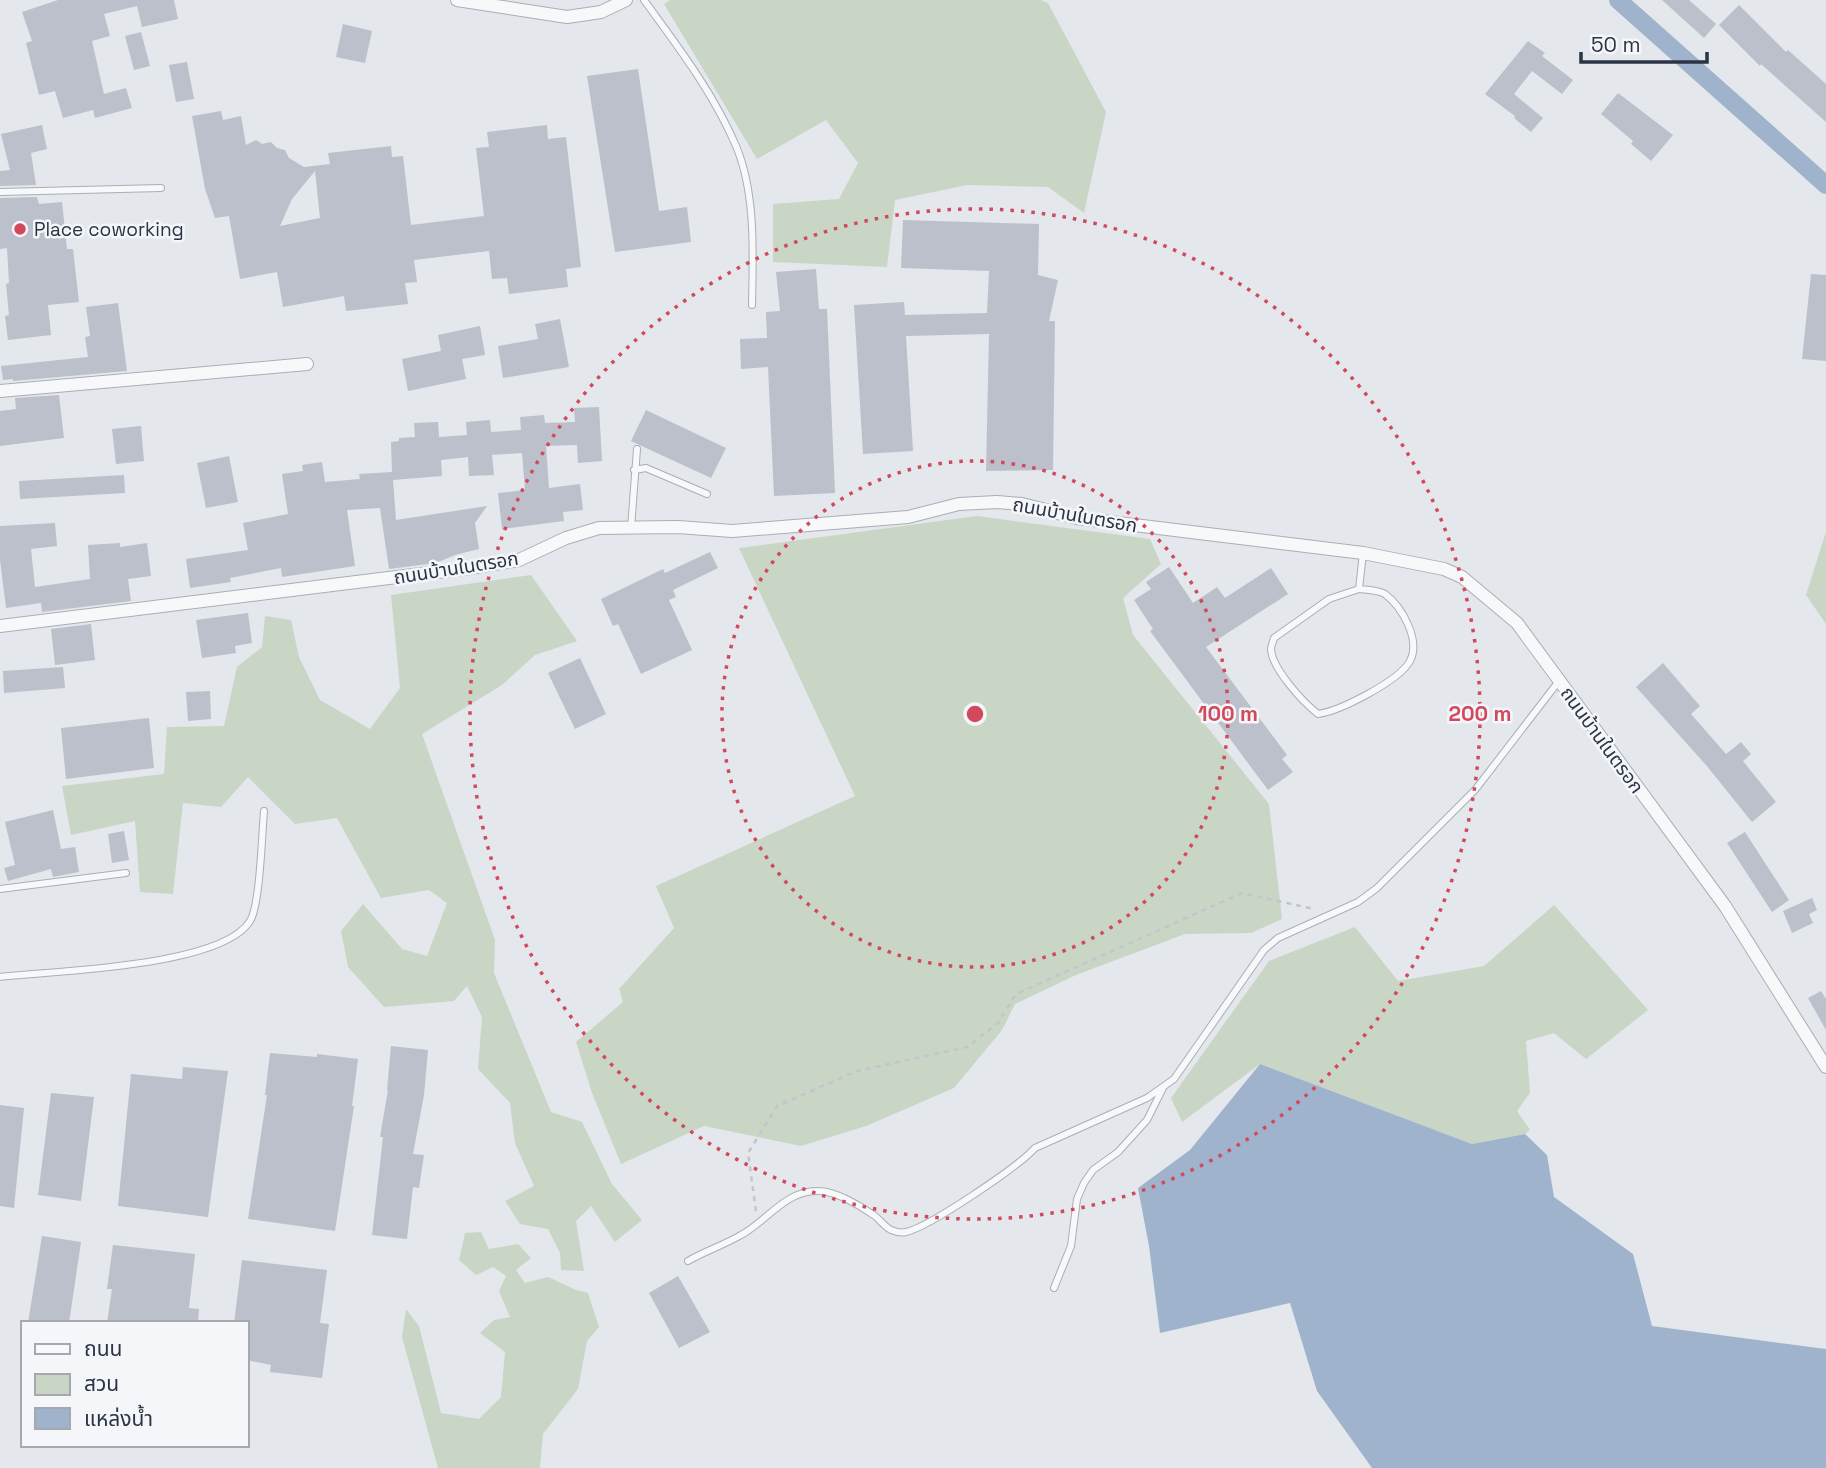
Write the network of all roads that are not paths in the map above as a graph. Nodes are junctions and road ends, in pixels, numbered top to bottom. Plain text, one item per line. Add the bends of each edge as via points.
1 (457, 0) edge
2 (626, 0) edge
3 (644, 0) edge
4 (161, 188) dead end
5 (0, 192) edge
6 (751, 305) dead end
7 (307, 364) dead end
8 (0, 391) edge
9 (637, 449) dead end
10 (634, 470) junction
11 (706, 494) dead end
12 (631, 528) junction
13 (1363, 553) junction
14 (1359, 589) junction
15 (0, 626) edge
16 (1559, 681) junction
17 (264, 810) dead end
18 (126, 873) dead end
19 (0, 889) edge
20 (0, 977) edge
21 (1826, 1067) edge
22 (1164, 1087) junction
23 (688, 1261) dead end
24 (1054, 1288) dead end

1 - 2 street via 567,17 601,12
3 - 6 lane via 701,78 736,147 754,245
4 - 5 lane
7 - 8 street
9 - 10 lane
10 - 11 lane via 646,468
10 - 12 lane
12 - 13 street, ถนนบ้านในตรอก via 732,531 908,517 959,504 997,502 1077,519
12 - 15 street, ถนนบ้านในตรอก via 599,528 519,560 470,568
13 - 14 lane
13 - 16 street, ถนนบ้านในตรอก via 1444,569 1462,577 1517,623
14 - 14 lane via 1382,592 1395,604 1412,635 1410,661 1371,692 1332,712 1318,713 1300,699 1283,675 1271,649 1274,638 1329,599
16 - 21 street, ถนนบ้านในตรอก via 1725,906
16 - 22 lane via 1475,790 1407,860 1358,902 1278,938 1264,950
17 - 20 lane via 251,920 236,936 169,960
18 - 19 lane
22 - 23 lane via 1035,1149 1025,1160 905,1233 889,1229 846,1199 818,1190 792,1196 758,1225
22 - 24 lane via 1147,1120 1084,1183 1077,1199 1072,1246

